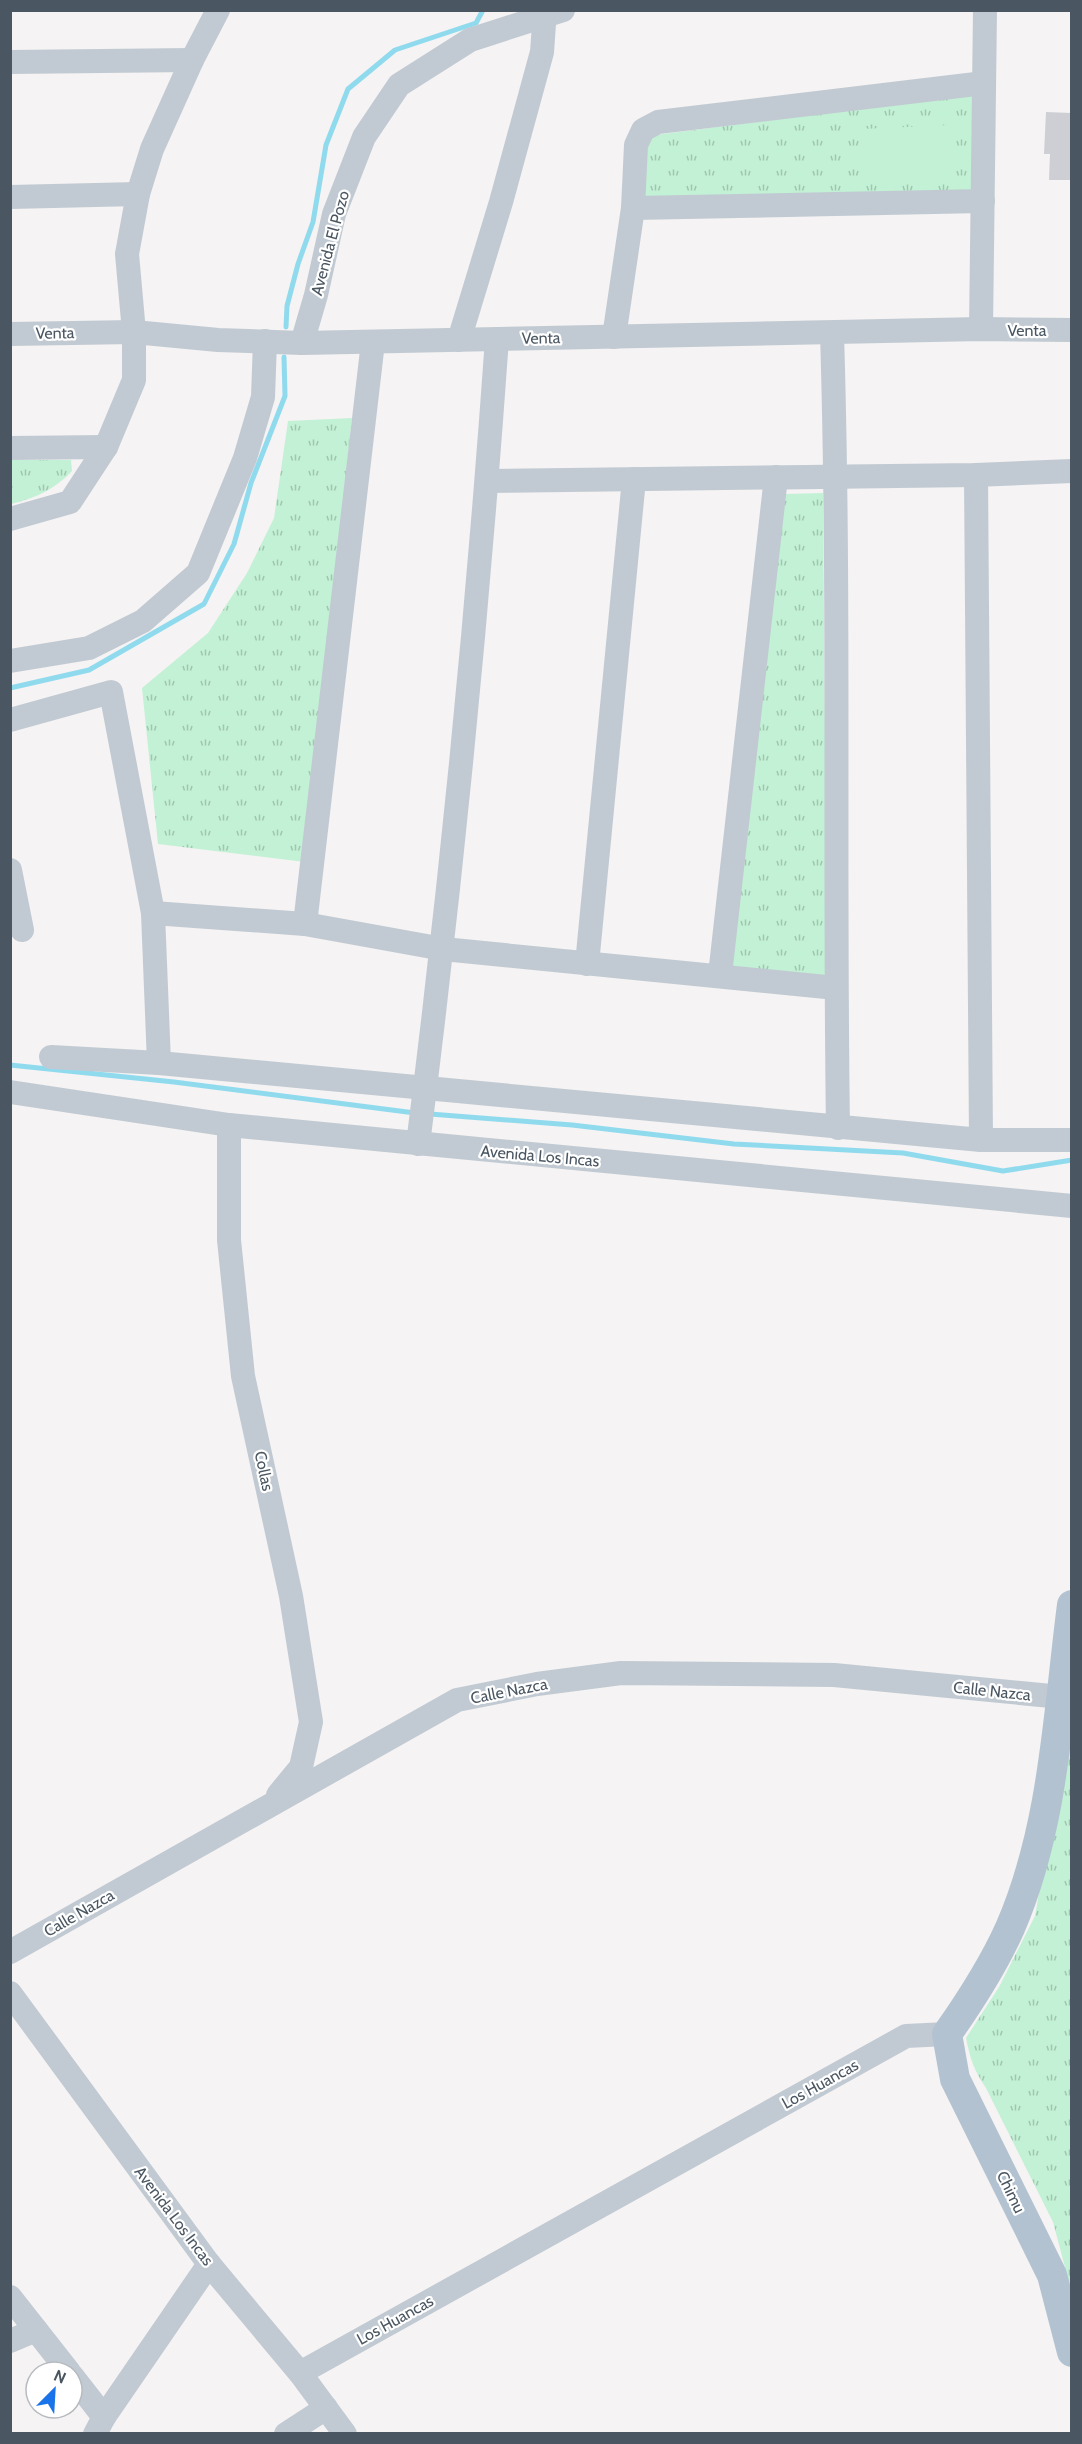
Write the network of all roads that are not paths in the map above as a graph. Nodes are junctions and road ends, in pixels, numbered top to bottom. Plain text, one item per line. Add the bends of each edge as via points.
1 (218, 10) edge
2 (985, 10) edge
3 (551, 13) edge
4 (192, 60) junction
5 (10, 62) edge
6 (984, 83) junction
7 (138, 194) junction
8 (10, 197) edge
9 (983, 201) junction
10 (633, 208) junction
11 (981, 329) junction
12 (1071, 330) edge
13 (134, 332) junction
14 (832, 333) junction
15 (10, 334) edge
16 (614, 337) junction
17 (497, 339) junction
18 (459, 340) junction
19 (265, 341) junction
20 (373, 342) junction
21 (302, 343) junction
22 (106, 447) junction
23 (10, 448) edge
24 (1071, 471) edge
25 (976, 475) junction
26 (836, 476) junction
27 (776, 477) junction
28 (634, 479) junction
29 (487, 481) junction
30 (10, 519) edge
31 (10, 661) edge
32 (10, 720) edge
33 (10, 870) edge
34 (153, 913) junction
35 (304, 924) junction
36 (22, 930) dead end
37 (443, 949) junction
38 (587, 964) junction
39 (720, 975) junction
40 (836, 988) junction
41 (51, 1057) dead end
42 (159, 1063) junction
43 (425, 1089) junction
44 (10, 1092) edge
45 (229, 1125) junction
46 (838, 1128) junction
47 (981, 1140) junction
48 (1071, 1140) edge
49 (418, 1144) junction
50 (1071, 1206) edge
51 (1071, 1605) edge
52 (1066, 1698) edge
53 (270, 1804) junction
54 (10, 1953) edge
55 (15, 2008) edge
56 (947, 2034) junction
57 (209, 2264) junction
58 (10, 2297) edge
59 (36, 2330) junction
60 (10, 2341) edge
61 (1071, 2352) edge
62 (60, 2360) edge
63 (300, 2373) junction
64 (84, 2397) edge
65 (326, 2408) junction
66 (100, 2425) edge
67 (286, 2433) edge
68 (345, 2433) edge

1 - 4 street
2 - 6 street
3 - 18 street via 501,202
3 - 21 street, Avenida El Pozo via 470,40 399,86 364,136 334,214
4 - 5 street
4 - 7 street via 152,149
6 - 9 street
6 - 10 street via 658,122 643,130 636,145
7 - 8 street
7 - 13 street via 127,254
9 - 10 street
9 - 11 street
10 - 16 street
11 - 12 street, Venta
11 - 14 street, Venta
13 - 15 street, Venta
13 - 19 street, Venta
13 - 22 street via 134,380
14 - 16 street, Venta
14 - 26 street
16 - 17 street, Venta
17 - 18 street, Venta
17 - 29 street
18 - 20 street, Venta
19 - 21 street, Venta
19 - 31 street via 263,398 245,458 198,573 143,621 89,648
20 - 21 street, Venta
20 - 35 street
22 - 23 street
22 - 30 street via 70,502
24 - 25 street
25 - 26 street
25 - 47 street
26 - 27 street
26 - 40 street
27 - 28 street
27 - 39 street
28 - 29 street
28 - 38 street
29 - 37 street
32 - 34 street via 111,692
33 - 36 street
34 - 35 street
34 - 42 street
35 - 37 street
37 - 38 street
37 - 43 street
38 - 39 street
39 - 40 street
40 - 46 street
41 - 42 street
42 - 43 street
43 - 46 street
43 - 49 street
44 - 45 street, Avenida Los Incas
45 - 49 street, Avenida Los Incas
45 - 53 street, Collas via 229,1240 243,1376 291,1596 311,1722 301,1767
46 - 47 street
47 - 48 street
49 - 50 street, Avenida Los Incas
51 - 52 main road
52 - 53 street, Calle Nazca via 834,1675 621,1673 537,1684 457,1700
52 - 56 main road via 1032,1866 1010,1927 980,1987
53 - 54 street, Calle Nazca
55 - 57 street, Avenida Los Incas
56 - 61 main road, Chimu via 955,2079 1052,2275
56 - 63 street, Los Huancas via 906,2036
57 - 63 street, Avenida Los Incas
57 - 66 street
58 - 59 street
59 - 60 street
59 - 62 street
63 - 65 street, Avenida Los Incas
64 - 66 street
65 - 67 street
65 - 68 street, Avenida Los Incas

